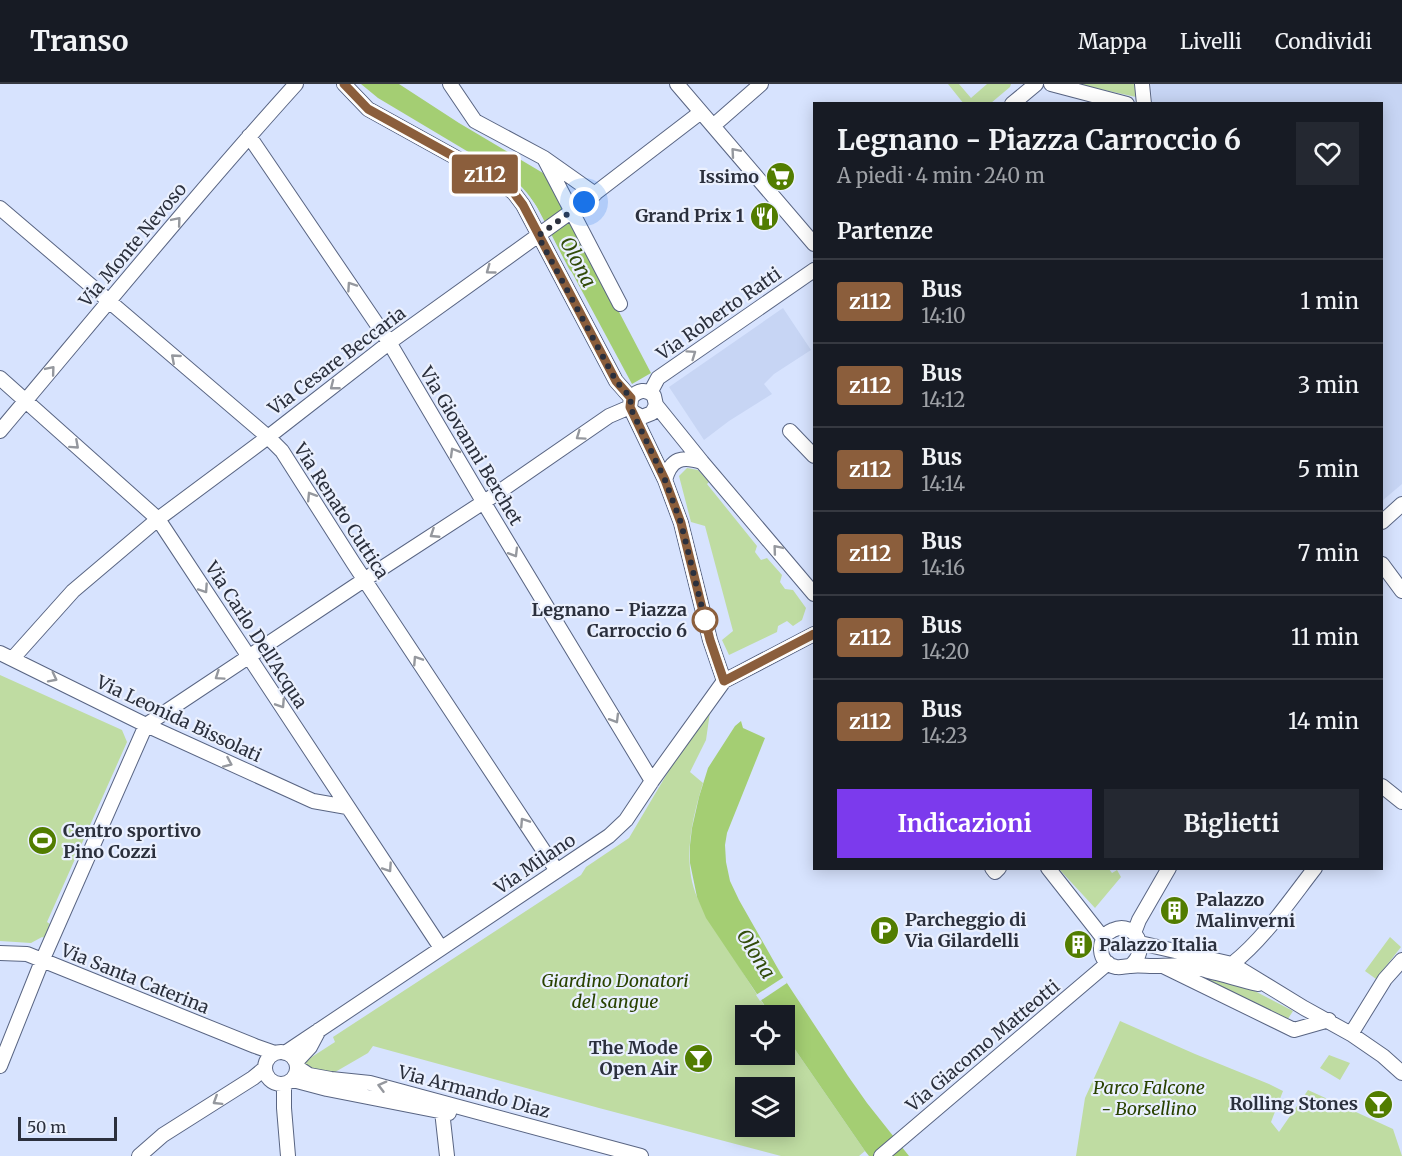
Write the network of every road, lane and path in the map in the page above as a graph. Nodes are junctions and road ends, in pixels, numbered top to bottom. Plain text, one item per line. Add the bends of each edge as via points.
1 (296, 84) edge
2 (344, 84) edge
3 (450, 84) edge
4 (677, 84) edge
5 (761, 84) edge
6 (1036, 84) edge
7 (1051, 84) edge
8 (1142, 84) edge
9 (1014, 102) edge
10 (1119, 102) edge
11 (1144, 102) edge
12 (701, 112) junction
13 (713, 126) junction
14 (249, 136) junction
15 (544, 158) junction
16 (595, 194) junction
17 (0, 208) edge
18 (569, 213) junction
19 (541, 233) junction
20 (813, 243) edge
21 (813, 271) edge
22 (109, 301) junction
23 (620, 304) dead end
24 (389, 342) junction
25 (0, 378) edge
26 (653, 399) junction
27 (26, 400) junction
28 (631, 406) junction
29 (0, 431) edge
30 (790, 431) dead end
31 (268, 437) junction
32 (813, 455) edge
33 (702, 462) junction
34 (665, 480) junction
35 (483, 503) junction
36 (1402, 504) edge
37 (158, 519) junction
38 (1383, 521) edge
39 (1383, 565) edge
40 (364, 579) junction
41 (1402, 591) edge
42 (813, 593) edge
43 (813, 635) edge
44 (6, 655) edge
45 (249, 656) junction
46 (724, 681) junction
47 (146, 725) junction
48 (652, 781) junction
49 (1383, 787) edge
50 (1402, 802) edge
51 (347, 807) junction
52 (1050, 870) edge
53 (1168, 870) edge
54 (1313, 870) edge
55 (557, 871) junction
56 (1103, 938) junction
57 (1137, 938) junction
58 (441, 948) junction
59 (0, 953) edge
60 (1402, 960) edge
61 (42, 961) junction
62 (1108, 963) junction
63 (1232, 964) junction
64 (1130, 966) junction
65 (1164, 966) junction
66 (1271, 988) junction
67 (1329, 1020) junction
68 (319, 1029) junction
69 (1351, 1034) junction
70 (255, 1046) junction
71 (280, 1053) junction
72 (1383, 1056) junction
73 (0, 1066) edge
74 (265, 1066) junction
75 (292, 1073) junction
76 (1402, 1073) edge
77 (1402, 1083) edge
78 (442, 1111) junction
79 (139, 1156) edge
80 (288, 1156) edge
81 (447, 1156) edge
82 (609, 1156) edge
83 (641, 1156) edge
84 (881, 1156) edge

1 - 14 street, Via Monte Nevoso
2 - 19 street via 368,109 500,182 514,193
3 - 15 street via 475,121
4 - 12 street
5 - 13 street
6 - 9 street
7 - 10 street
8 - 11 street
12 - 13 street
12 - 16 street, Via Cesare Beccaria
20 -> 13 street
22 -> 14 street, Via Monte Nevoso
24 -> 14 street, Via Giovanni Berchet
15 - 16 street
15 - 18 street
16 - 18 street, Via Cesare Beccaria
17 - 22 street, Via Renato Cuttica
18 - 19 street, Via Cesare Beccaria
18 - 23 street
19 -> 24 street, Via Cesare Beccaria
19 - 28 street
26 -> 21 street, Via Roberto Ratti via 658,378
27 -> 22 street, Via Monte Nevoso
31 -> 22 street, Via Renato Cuttica
24 -> 31 street, Via Cesare Beccaria
35 -> 24 street, Via Giovanni Berchet
25 - 27 street, Via Carlo Dell'Acqua
26 - 28 street via 646,391 638,391
26 - 28 street via 655,410 647,416 642,417
26 - 33 street
27 - 29 street, Via Monte Nevoso
27 -> 37 street, Via Carlo Dell'Acqua
28 - 34 street
28 -> 35 street via 609,416
30 - 32 street
31 - 37 street, Via Cesare Beccaria
40 -> 31 street, Via Renato Cuttica via 282,451
33 - 34 street via 678,460 668,468
42 -> 33 street
34 - 46 street via 681,523
35 -> 40 street
35 -> 48 street, Via Giovanni Berchet
36 - 38 street
37 - 44 street, Via Cesare Beccaria via 73,591
37 -> 45 street, Via Carlo Dell'Acqua
39 - 41 street
40 - 45 street
55 -> 40 street, Via Renato Cuttica
43 - 46 street
44 -> 47 street, Via Leonida Bissolati
45 -> 47 street
45 -> 51 street, Via Carlo Dell'Acqua
46 - 48 street, Via Milano
47 -> 51 street, Via Leonida Bissolati via 313,801
47 - 61 street
48 - 55 street, Via Milano via 626,820
49 - 50 street
51 -> 58 street, Via Carlo Dell'Acqua
52 - 56 street
53 - 57 street via 1139,920
54 - 63 street via 1243,956
55 - 58 street, Via Milano
56 - 57 street via 1124,928
56 - 62 street via 1100,948
57 - 63 street
57 - 64 street via 1139,956
58 - 68 street, Via Milano
59 - 61 street, Via Santa Caterina via 27,954
60 - 69 street via 1385,979
61 - 70 street, Via Santa Caterina
61 - 73 street
62 - 64 street via 1117,968
62 - 84 street, Via Giacomo Matteotti
63 - 66 street
64 - 65 street
65 - 66 street via 1188,966
65 - 67 street via 1294,1030
66 - 67 street
67 - 69 street
68 - 71 street, Via Milano
68 - 75 street, Via Milano
69 - 72 street
70 - 71 street, Via Santa Caterina
70 - 74 street via 262,1053
71 - 74 street via 268,1059
71 - 75 street via 290,1054
72 - 76 street
72 - 77 street
74 - 75 street via 268,1079 278,1085
74 -> 79 street via 254,1078 163,1135
75 - 78 street, Via Armando Diaz via 327,1089
75 - 80 street via 284,1108
83 -> 75 street, Via Armando Diaz via 370,1083
78 - 81 street
78 - 82 street, Via Armando Diaz

